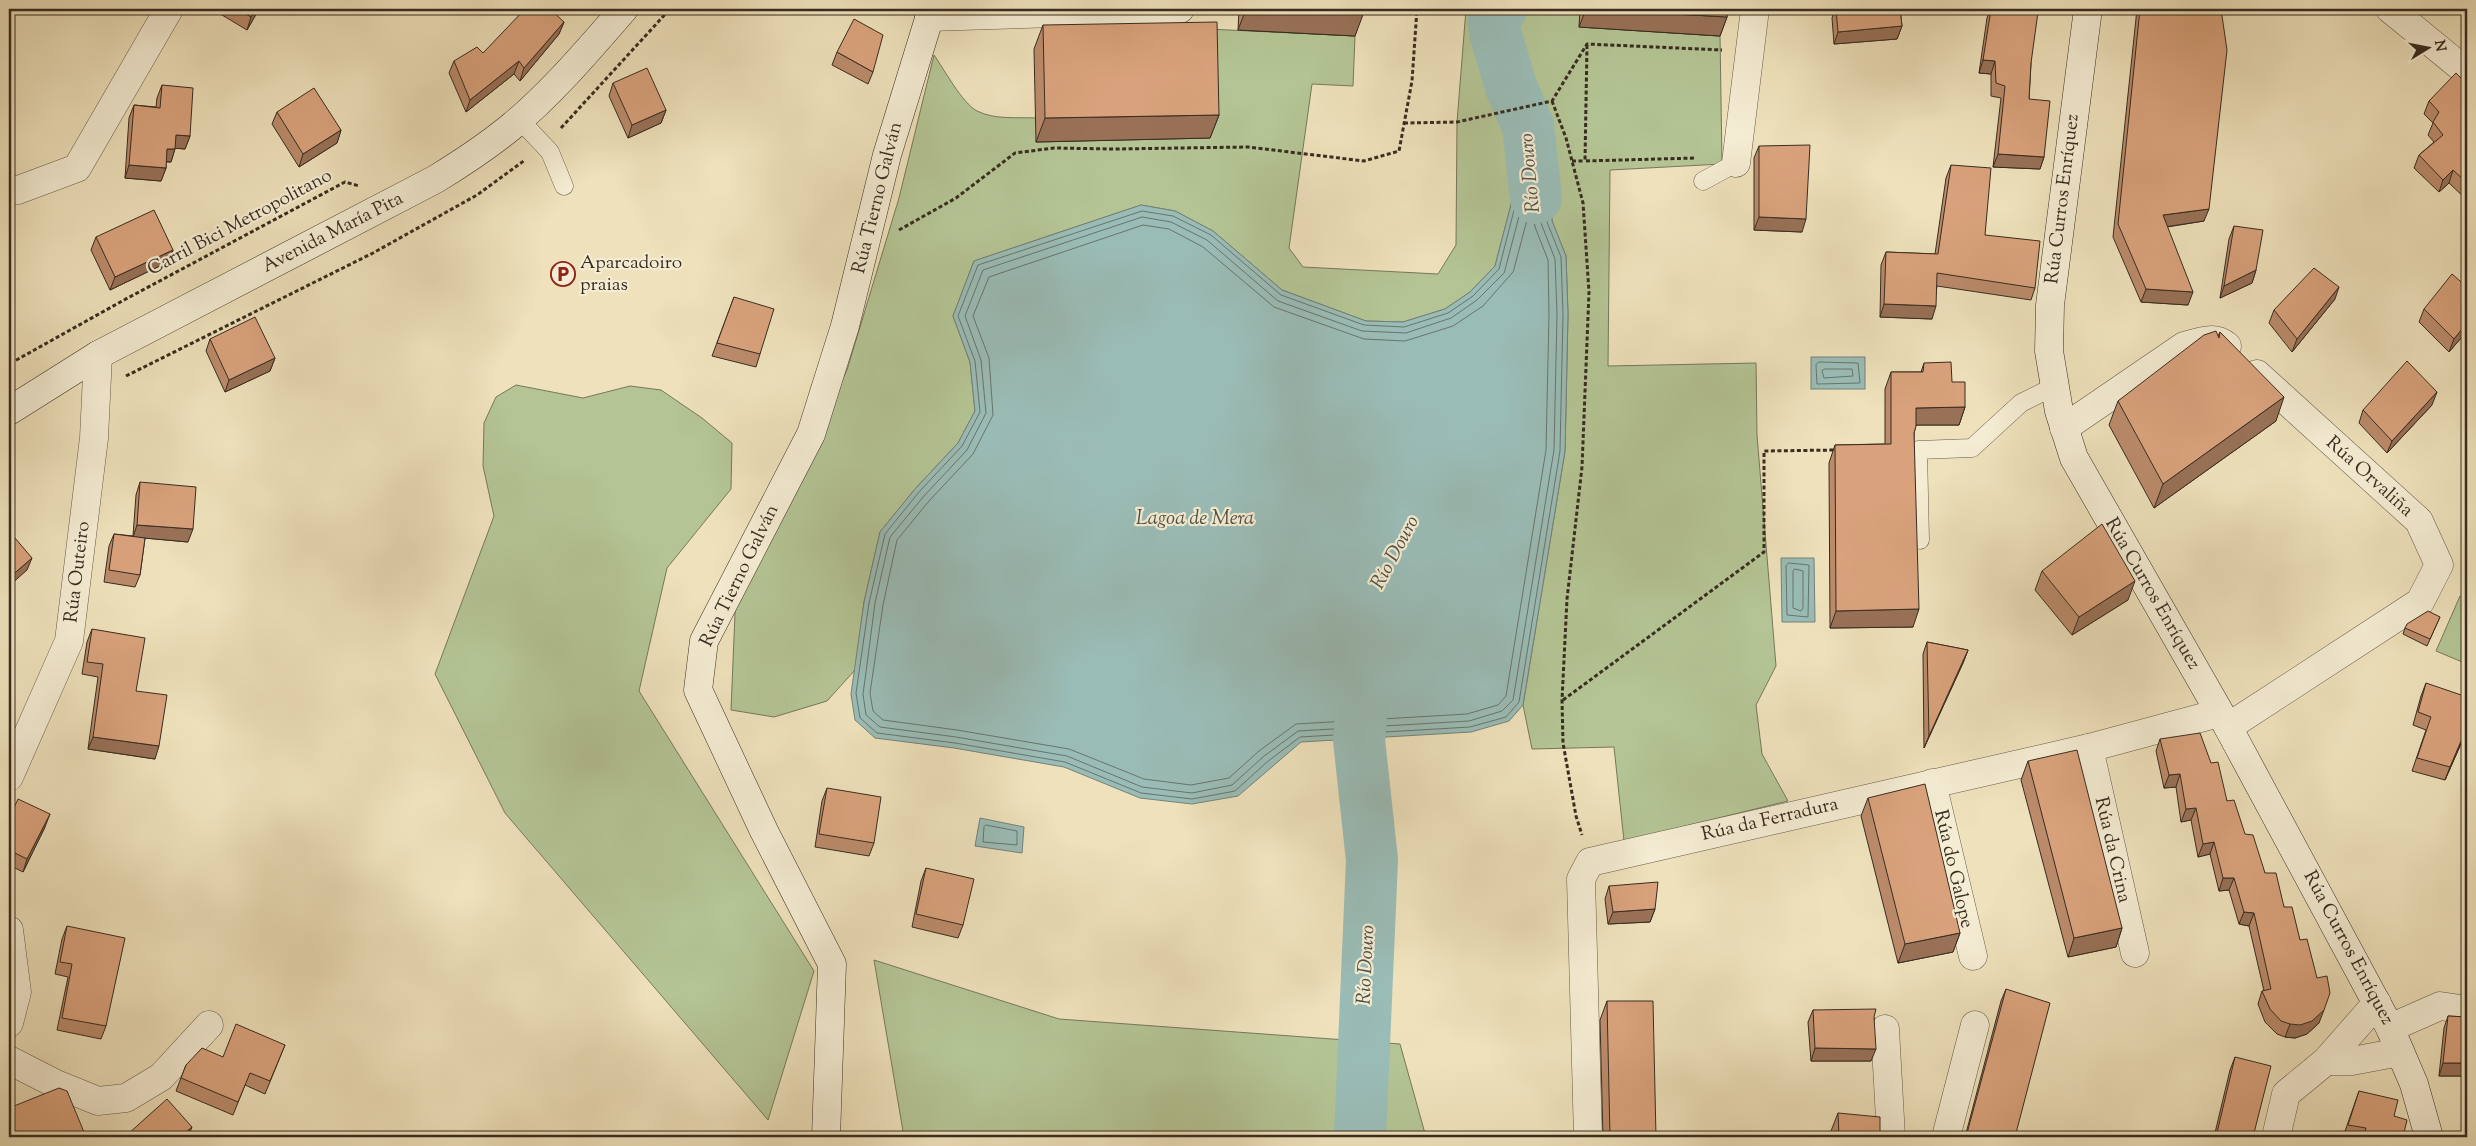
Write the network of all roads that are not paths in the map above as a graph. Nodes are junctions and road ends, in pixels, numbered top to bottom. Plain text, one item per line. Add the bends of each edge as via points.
1 (169, 9) edge
2 (624, 9) edge
3 (1180, 9) edge
4 (1755, 9) edge
5 (2088, 9) edge
6 (2390, 9) edge
7 (930, 13) edge
8 (2467, 72) edge
9 (519, 119) junction
10 (1737, 160) joint
11 (1702, 181) dead end
12 (564, 186) dead end
13 (9, 191) edge
14 (98, 355) junction
15 (2055, 386) junction
16 (9, 411) edge
17 (2064, 428) junction
18 (1920, 540) dead end
19 (2224, 720) junction
20 (2089, 748) junction
21 (9, 777) edge
22 (1932, 783) junction
23 (9, 930) edge
24 (2136, 953) dead end
25 (1973, 956) dead end
26 (2377, 1003) junction
27 (2467, 1010) edge
28 (9, 1023) edge
29 (209, 1025) dead end
30 (1974, 1025) dead end
31 (1885, 1029) dead end
32 (2395, 1040) junction
33 (9, 1060) edge
34 (2326, 1061) junction
35 (826, 1137) edge
36 (1588, 1137) edge
37 (1891, 1137) edge
38 (1946, 1137) edge
39 (2276, 1137) edge
40 (2429, 1137) edge

1 - 13 street via 77,168
2 - 9 street, Avenida María Pita via 583,56
3 - 7 street
4 - 10 street
5 - 15 street, Rúa Curros Enríquez via 2050,305 2048,351
6 - 8 street
7 - 35 street, Rúa Tierno Galván via 888,156 845,326 811,434 704,641 698,690 764,831 832,964
9 - 12 lane via 545,144
9 - 14 street, Avenida María Pita via 436,179
10 - 11 lane
14 - 16 street, Avenida María Pita
14 - 21 street, Rúa Outeiro via 94,438 70,641
15 - 17 street, Rúa Curros Enríquez
15 - 18 lane via 2021,403 1972,448 1918,450
17 - 19 street, Rúa Curros Enríquez via 2074,458
17 - 19 street, Rúa Orvaliña via 2184,346 2206,339 2222,342 2419,521 2439,564 2420,602
19 - 20 street, Rúa da Ferradura
19 - 26 street, Rúa Curros Enríquez
20 - 22 street, Rúa da Ferradura
20 - 24 street, Rúa da Crina
22 - 25 street, Rúa do Galope
22 - 36 street, Rúa da Ferradura via 1590,862 1582,879
23 - 28 street via 18,992
26 - 32 street, Rúa Curros Enríquez
26 - 34 street
27 - 32 street via 2440,1006
29 - 33 street via 161,1077 126,1098 98,1101
30 - 38 street
31 - 37 street
32 - 34 street via 2352,1061
32 - 40 street, Rúa Curros Enríquez via 2414,1084
34 - 39 street via 2286,1094

